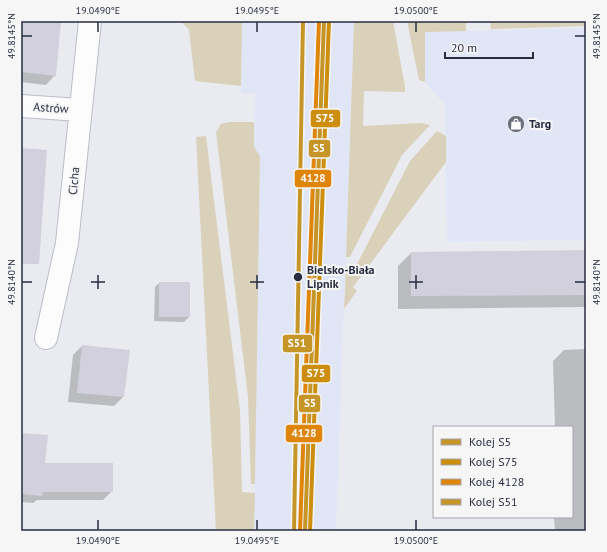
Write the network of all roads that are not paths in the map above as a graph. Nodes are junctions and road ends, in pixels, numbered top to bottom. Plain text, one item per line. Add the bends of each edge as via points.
1 (90, 21) edge
2 (21, 106) edge
3 (80, 110) junction
4 (46, 338) dead end

1 - 3 street, Cicha
2 - 3 street, Astrów
3 - 4 street, Cicha via 67,243

